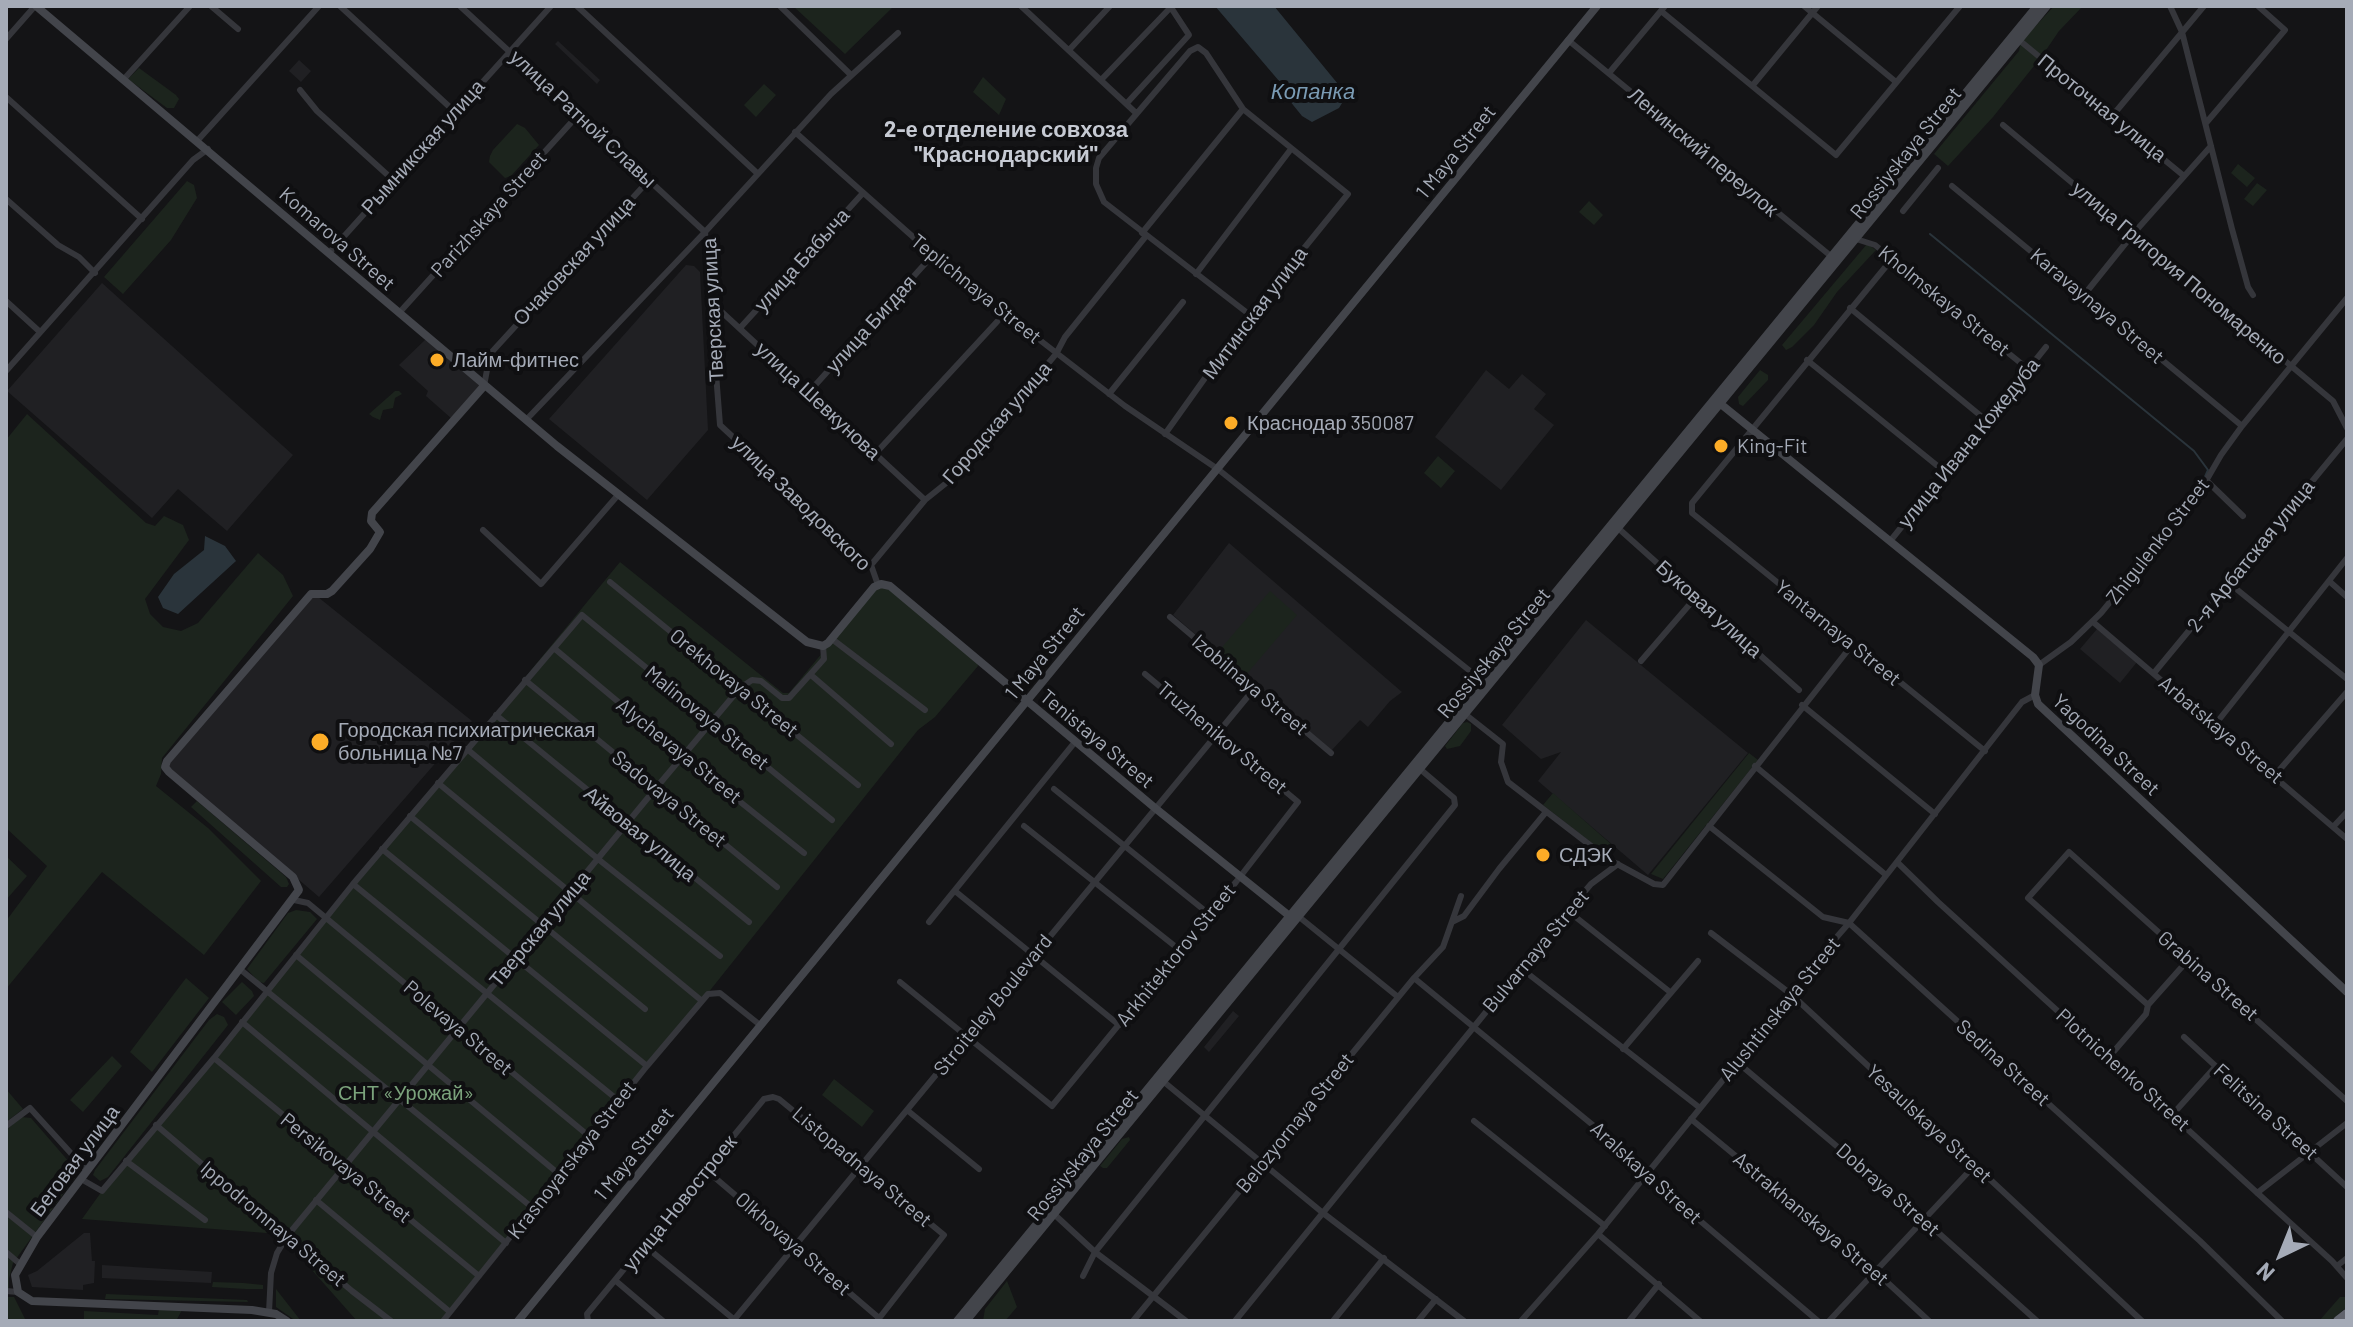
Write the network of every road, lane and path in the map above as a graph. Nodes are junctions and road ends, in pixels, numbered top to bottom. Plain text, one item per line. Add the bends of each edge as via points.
1 (36, 6) edge
2 (190, 6) edge
3 (211, 6) edge
4 (319, 6) edge
5 (340, 6) edge
6 (460, 6) edge
7 (551, 6) edge
8 (577, 6) edge
9 (780, 6) edge
10 (1021, 6) edge
11 (1110, 6) edge
12 (1597, 6) edge
13 (1804, 6) edge
14 (1818, 6) edge
15 (2037, 6) edge
16 (2047, 6) edge
17 (2170, 6) edge
18 (2204, 6) edge
19 (2258, 6) edge
20 (1170, 7) edge
21 (1957, 7) edge
22 (1663, 8) edge
23 (1813, 13) junction
24 (238, 29) dead end
25 (2182, 32) junction
26 (898, 33) dead end
27 (6, 39) edge
28 (1568, 40) junction
29 (2019, 40) junction
30 (1069, 50) junction
31 (509, 51) junction
32 (1609, 73) junction
33 (851, 75) junction
34 (124, 79) junction
35 (1101, 80) junction
36 (1896, 82) junction
37 (1753, 85) junction
38 (300, 90) dead end
39 (6, 97) edge
40 (1127, 103) junction
41 (1243, 109) junction
42 (454, 111) junction
43 (578, 115) junction
44 (2113, 115) junction
45 (1134, 116) junction
46 (2206, 123) junction
47 (2003, 125) dead end
48 (795, 132) junction
49 (198, 140) junction
50 (2211, 146) junction
51 (208, 149) junction
52 (1291, 149) junction
53 (1938, 168) dead end
54 (757, 173) junction
55 (2184, 176) junction
56 (392, 179) junction
57 (649, 180) junction
58 (1952, 186) dead end
59 (863, 193) junction
60 (6, 199) edge
61 (1903, 211) dead end
62 (142, 219) junction
63 (705, 232) junction
64 (1144, 234) junction
65 (2133, 234) junction
66 (1856, 239) junction
67 (329, 253) junction
68 (932, 256) junction
69 (1892, 259) junction
70 (1835, 260) junction
71 (95, 273) junction
72 (1196, 274) junction
73 (2084, 295) junction
74 (2253, 295) dead end
75 (2347, 298) edge
76 (6, 301) edge
77 (711, 302) junction
78 (1183, 302) dead end
79 (1850, 308) junction
80 (1006, 312) junction
81 (399, 313) junction
82 (1250, 315) junction
83 (740, 328) junction
84 (40, 332) junction
85 (2046, 347) dead end
86 (1056, 354) junction
87 (1807, 360) junction
88 (2291, 366) junction
89 (2028, 369) junction
90 (6, 371) edge
91 (484, 386) junction
92 (809, 392) junction
93 (1731, 392) junction
94 (1109, 394) junction
95 (1718, 402) junction
96 (1732, 413) junction
97 (1711, 416) junction
98 (529, 418) junction
99 (1987, 421) junction
100 (720, 425) joint
101 (2242, 426) junction
102 (2347, 428) edge
103 (1751, 429) junction
104 (1167, 436) junction
105 (2347, 439) edge
106 (875, 454) junction
107 (1216, 468) junction
108 (1945, 472) junction
109 (2207, 481) junction
110 (618, 495) junction
111 (925, 500) junction
112 (2243, 516) dead end
113 (1618, 528) junction
114 (483, 530) dead end
115 (1891, 540) junction
116 (2347, 558) edge
117 (871, 565) junction
118 (2329, 581) junction
119 (610, 582) dead end
120 (2229, 583) junction
121 (878, 585) junction
122 (1696, 597) junction
123 (2347, 597) edge
124 (1170, 617) dead end
125 (2093, 622) junction
126 (2288, 632) junction
127 (832, 639) junction
128 (1852, 645) junction
129 (820, 646) junction
130 (555, 649) junction
131 (1641, 661) dead end
132 (2039, 665) junction
133 (2154, 673) junction
134 (1145, 674) dead end
135 (811, 675) junction
136 (2347, 679) edge
137 (525, 680) junction
138 (1485, 683) junction
139 (740, 688) junction
140 (1254, 689) junction
141 (1799, 690) dead end
142 (2347, 692) edge
143 (2035, 695) junction
144 (1027, 701) junction
145 (1802, 705) junction
146 (925, 710) dead end
147 (1465, 714) junction
148 (496, 715) junction
149 (712, 722) junction
150 (2214, 726) junction
151 (1217, 735) junction
152 (1075, 742) junction
153 (891, 744) dead end
154 (467, 749) junction
155 (1985, 751) junction
156 (1331, 753) dead end
157 (683, 756) junction
158 (1755, 766) junction
159 (1420, 769) junction
160 (2275, 775) junction
161 (438, 783) junction
162 (858, 785) dead end
163 (656, 788) junction
164 (1054, 789) dead end
165 (1298, 802) joint
166 (1155, 808) junction
167 (1546, 812) junction
168 (2347, 812) edge
169 (1935, 814) junction
170 (410, 816) junction
171 (832, 820) dead end
172 (627, 824) junction
173 (1024, 826) dead end
174 (1709, 826) junction
175 (2333, 827) junction
176 (2347, 839) edge
177 (1123, 847) junction
178 (382, 849) junction
179 (804, 853) dead end
180 (598, 859) junction
181 (1897, 862) junction
182 (1618, 864) junction
183 (1886, 875) junction
184 (1239, 876) junction
185 (1093, 882) junction
186 (353, 884) junction
187 (777, 887) dead end
188 (955, 891) junction
189 (570, 892) junction
190 (1461, 896) dead end
191 (294, 900) junction
192 (1568, 911) junction
193 (1209, 914) junction
194 (1293, 917) junction
195 (326, 918) junction
196 (749, 922) dead end
197 (929, 922) dead end
198 (1452, 922) junction
199 (1849, 923) junction
200 (542, 926) junction
201 (1711, 933) dead end
202 (1339, 949) junction
203 (1181, 951) junction
204 (296, 955) junction
205 (1033, 955) junction
206 (720, 956) dead end
207 (514, 959) junction
208 (2188, 960) junction
209 (1698, 961) dead end
210 (1522, 969) junction
211 (241, 970) junction
212 (1414, 978) junction
213 (900, 982) dead end
214 (269, 990) junction
215 (1670, 992) junction
216 (2347, 992) edge
217 (487, 993) junction
218 (1792, 995) junction
219 (1398, 997) junction
220 (702, 1001) junction
221 (2148, 1005) junction
222 (645, 1009) dead end
223 (242, 1022) junction
224 (760, 1025) junction
225 (1119, 1025) junction
226 (1473, 1026) junction
227 (458, 1028) junction
228 (966, 1037) junction
229 (2184, 1037) dead end
230 (1623, 1049) junction
231 (2109, 1057) junction
232 (214, 1058) junction
233 (1737, 1062) junction
234 (429, 1064) junction
235 (647, 1066) junction
236 (2216, 1066) junction
237 (1164, 1082) junction
238 (400, 1098) junction
239 (779, 1099) joint
240 (619, 1101) junction
241 (2347, 1101) edge
242 (1700, 1108) junction
243 (907, 1110) junction
244 (2173, 1114) junction
245 (1204, 1116) junction
246 (1691, 1119) junction
247 (1474, 1121) dead end
248 (2347, 1123) edge
249 (156, 1125) junction
250 (6, 1126) edge
251 (373, 1131) junction
252 (590, 1137) junction
253 (2309, 1151) junction
254 (126, 1161) junction
255 (1262, 1163) junction
256 (344, 1166) junction
257 (1974, 1166) junction
258 (859, 1167) junction
259 (979, 1169) dead end
260 (706, 1170) junction
261 (87, 1171) junction
262 (1645, 1174) junction
263 (560, 1175) junction
264 (81, 1179) junction
265 (2347, 1187) edge
266 (2257, 1193) junction
267 (316, 1200) junction
268 (534, 1209) junction
269 (6, 1212) edge
270 (1052, 1212) junction
271 (1323, 1213) junction
272 (1923, 1219) junction
273 (205, 1220) dead end
274 (1605, 1226) junction
275 (1598, 1234) junction
276 (37, 1237) junction
277 (286, 1237) junction
278 (506, 1243) junction
279 (645, 1246) junction
280 (794, 1246) junction
281 (6, 1252) edge
282 (1095, 1252) junction
283 (1384, 1258) junction
284 (2347, 1258) edge
285 (20, 1264) junction
286 (2337, 1266) junction
287 (1875, 1271) junction
288 (479, 1276) junction
289 (1083, 1276) dead end
290 (2347, 1278) edge
291 (616, 1281) junction
292 (1659, 1284) junction
293 (6, 1291) edge
294 (18, 1292) junction
295 (1155, 1295) junction
296 (1436, 1299) junction
297 (269, 1312) junction
298 (450, 1312) junction
299 (2347, 1314) edge
300 (587, 1320) edge
301 (878, 1320) edge
302 (963, 1320) edge
303 (287, 1321) edge
304 (391, 1321) edge
305 (443, 1321) edge
306 (518, 1321) edge
307 (663, 1321) edge
308 (735, 1321) edge
309 (1133, 1321) edge
310 (1186, 1321) edge
311 (1235, 1321) edge
312 (1333, 1321) edge
313 (1418, 1321) edge
314 (1464, 1321) edge
315 (1521, 1321) edge
316 (1629, 1321) edge
317 (1700, 1321) edge
318 (1818, 1321) edge
319 (1829, 1321) edge
320 (1929, 1321) edge
321 (2037, 1321) edge
322 (2142, 1321) edge
323 (2282, 1321) edge
324 (2338, 1321) edge

1 - 27 street
1 - 34 street, Komarova Street
2 - 34 street
3 - 24 street
4 - 49 street
5 - 42 street
6 - 31 street, улица Ратной Славы
7 - 31 street, Рымникская улица
8 - 54 street
9 - 33 street
10 - 30 street
11 - 30 street
12 - 28 street, 1 Maya Street
13 - 23 street
14 - 23 street
15 - 70 street, Rossiyskaya Street
16 - 29 street, Rossiyskaya Street
17 - 25 street
18 - 25 street
19 - 46 street via 2285,30
20 - 35 street
20 - 40 street via 1189,35
21 - 36 street
22 - 32 street
22 - 37 street
23 - 36 street
23 - 37 street
25 - 44 street
25 - 46 street
26 - 33 street, Тверская улица
28 - 32 street, Ленинский переулок
28 - 107 street, 1 Maya Street
29 - 44 street, Проточная улица
29 - 66 street, Rossiyskaya Street
30 - 35 street
31 - 42 street, Рымникская улица
31 - 43 street, улица Ратной Славы
32 - 70 street, Ленинский переулок
33 - 48 street, Тверская улица
34 - 49 street, Komarova Street
35 - 40 street
36 - 37 street via 1836,155
38 - 56 street
39 - 62 street
40 - 45 street
41 - 45 street via 1198,47
41 - 52 street
41 - 64 street, Городская улица
42 - 56 street, Рымникская улица
43 - 57 street, улица Ратной Славы
43 - 81 street, Parizhskaya Street
44 - 55 street, Проточная улица
45 - 64 street via 1099,158 1096,184 1104,202
46 - 50 street
47 - 65 street, улица Григория Пономаренко
48 - 54 street, Тверская улица
48 - 59 street, Teplichnaya Street
49 - 51 street, Komarova Street
50 - 55 street
50 - 74 street
51 - 62 street
51 - 67 street, Komarova Street
52 - 72 street
52 - 82 street, Митинская улица via 1348,194
53 - 61 street
54 - 63 street, Тверская улица
55 - 65 street
56 - 67 street, Рымникская улица
57 - 63 street, улица Ратной Славы
57 - 91 street, Очаковская улица via 490,354
58 - 73 street, Karavaynaya Street
59 - 68 street, Teplichnaya Street
59 - 83 street, улица Бабыча
60 - 71 street
62 - 71 street
63 - 77 street, Тверская улица
63 - 98 street
64 - 72 street
64 - 86 street, Городская улица
65 - 73 street
65 - 88 street, улица Григория Пономаренко
66 - 69 street, Kholmskaya Street
66 - 70 street, Rossiyskaya Street
67 - 81 street, Komarova Street
68 - 80 street, Teplichnaya Street
68 - 92 street, улица Бигдая
69 - 79 street
69 - 89 street, Kholmskaya Street
70 - 93 street, Rossiyskaya Street
70 - 95 street, Rossiyskaya Street
71 - 84 street
72 - 82 street
73 - 101 street, Karavaynaya Street
75 - 88 street, Zhigulenko Street
76 - 84 street
77 - 83 street, улица Шевкунова
77 - 100 street, Тверская улица
78 - 94 street
79 - 87 street
79 - 99 street
80 - 86 street, Teplichnaya Street
80 - 106 street
81 - 91 street, Komarova Street
82 - 104 street, Митинская улица
83 - 92 street, улица Шевкунова
84 - 90 street
85 - 89 street, улица Ивана Кожедуба
86 - 94 street, Teplichnaya Street
86 - 111 street, Городская улица via 950,480
87 - 103 street
87 - 108 street
88 - 101 street, Zhigulenko Street
88 - 102 street, улица Григория Пономаренко via 2333,401
89 - 99 street, улица Ивана Кожедуба
91 - 98 street, Komarova Street
91 - 191 street, Беговая улица via 371,515 380,532 370,549 332,591 309,596 167,761 165,767 293,877 299,890
92 - 106 street, улица Шевкунова
93 - 95 street, Rossiyskaya Street
93 - 96 street
94 - 104 street, Teplichnaya Street
95 - 96 street
95 - 97 street, Rossiyskaya Street
95 - 138 street, Rossiyskaya Street
96 - 97 street
96 - 103 street
97 - 113 street, Rossiyskaya Street
98 - 110 street, Komarova Street
99 - 108 street, улица Ивана Кожедуба
100 - 117 street, улица Заводовского
101 - 109 street, Zhigulenko Street
103 - 115 street
103 - 128 street, Yantarnaya Street via 1692,503 1692,513
104 - 107 street, Teplichnaya Street
105 - 120 street, 2-я Арбатская улица
106 - 111 street, улица Шевкунова
107 - 138 street, Teplichnaya Street
107 - 144 street, 1 Maya Street
108 - 115 street, улица Ивана Кожедуба
109 - 112 street
109 - 125 street, Zhigulenko Street
110 - 114 street via 541,584
110 - 129 street, Komarova Street via 801,638
111 - 117 street, Городская улица
113 - 122 street, Буковая улица
113 - 138 street, Rossiyskaya Street
115 - 132 street
116 - 118 street
117 - 121 street, улица Заводовского
118 - 123 street
118 - 126 street
119 - 139 street, Orekhovaya Street
120 - 126 street
120 - 133 street, 2-я Арбатская улица
121 - 127 street
121 - 144 street, Tenistaya Street via 893,588
122 - 131 street
122 - 141 street, Буковая улица
124 - 140 street, Izobilnaya Street
125 - 132 street, Zhigulenko Street
125 - 133 street, Arbatskaya Street
126 - 136 street
126 - 150 street
127 - 129 street
127 - 146 street
128 - 145 street
128 - 155 street, Yantarnaya Street
129 - 135 street via 824,659
130 - 137 street
130 - 149 street, Malinovaya Street via 582,615
130 - 157 street, Alychevaya Street
132 - 143 street, Yagodina Street
133 - 150 street, Arbatskaya Street
134 - 151 street, Truzhenikov Street
135 - 139 street via 789,698 761,681
135 - 153 street
137 - 148 street
137 - 163 street, Sadovaya Street
138 - 147 street, Rossiyskaya Street
138 - 194 street, Rossiyskaya Street
139 - 149 street, Тверская улица
139 - 162 street, Orekhovaya Street
140 - 151 street, Stroiteley Boulevard
140 - 156 street, Izobilnaya Street
142 - 160 street
143 - 155 street, Alushtinskaya Street via 2022,702
143 - 216 street, Yagodina Street via 2038,704
144 - 152 street, Tenistaya Street
144 - 224 street, 1 Maya Street
145 - 158 street
145 - 169 street
147 - 159 street, Rossiyskaya Street
147 - 167 street via 1503,744 1501,762 1508,782
148 - 154 street
148 - 172 street, Айвовая улица
149 - 157 street, Тверская улица
149 - 171 street, Malinovaya Street
150 - 160 street, Arbatskaya Street
151 - 165 street, Truzhenikov Street
151 - 166 street, Stroiteley Boulevard
152 - 166 street, Tenistaya Street
152 - 188 street
154 - 161 street
154 - 180 street
155 - 169 street, Alushtinskaya Street
157 - 163 street, Тверская улица
157 - 179 street, Alychevaya Street
158 - 174 street
158 - 183 street
159 - 194 street, Rossiyskaya Street
159 - 202 street via 1454,798 1455,805
160 - 175 street, Arbatskaya Street
161 - 170 street
161 - 189 street
163 - 172 street, Тверская улица
163 - 187 street, Sadovaya Street
164 - 177 street
165 - 184 street, Arkhitektorov Street
166 - 177 street, Stroiteley Boulevard
166 - 184 street, Tenistaya Street
167 - 182 street
167 - 198 street, Belozyornaya Street via 1464,916
168 - 175 street
169 - 181 street, Alushtinskaya Street
170 - 178 street
170 - 200 street
172 - 180 street, Тверская улица
172 - 196 street, Айвовая улица
173 - 185 street
174 - 182 street via 1663,885
174 - 199 street, Sedina Street via 1823,917
175 - 176 street, Arbatskaya Street
177 - 185 street, Stroiteley Boulevard
177 - 193 street
178 - 186 street
178 - 207 street
180 - 189 street, Тверская улица
180 - 206 street
181 - 183 street, Alushtinskaya Street
181 - 231 street, Plotnichenko Street
182 - 192 street, Bulvarnaya Street
183 - 199 street, Alushtinskaya Street
184 - 193 street, Arkhitektorov Street
184 - 194 street, Tenistaya Street
185 - 203 street
185 - 205 street, Stroiteley Boulevard
186 - 195 street
186 - 217 street
188 - 197 street
188 - 205 street
189 - 200 street, Тверская улица
189 - 220 street
190 - 198 street, Belozyornaya Street
191 - 195 street, Polevaya Street via 308,903
191 - 211 street, Беговая улица
192 - 210 street, Bulvarnaya Street
192 - 215 street
193 - 203 street, Arkhitektorov Street
194 - 202 street
194 - 237 street, Rossiyskaya Street
194 - 270 street, Rossiyskaya Street
195 - 204 street
195 - 227 street, Polevaya Street
198 - 212 street, Belozyornaya Street via 1443,947
199 - 218 street, Alushtinskaya Street
199 - 323 street, Sedina Street
200 - 207 street, Тверская улица
200 - 222 street
201 - 218 street, Yesaulskaya Street
202 - 219 street
202 - 245 street
203 - 225 street, Arkhitektorov Street
204 - 214 street
204 - 234 street
205 - 225 street
205 - 228 street, Stroiteley Boulevard
207 - 217 street, Тверская улица
207 - 235 street
208 - 221 street
208 - 221 street, Grabina Street via 2069,852 2028,898
208 - 241 street, Grabina Street
209 - 215 street
210 - 226 street, Bulvarnaya Street
210 - 230 street
211 - 214 street
211 - 261 street, Беговая улица
212 - 219 street, Belozyornaya Street
212 - 226 street, Aralskaya Street
213 - 228 street
214 - 223 street
214 - 238 street
215 - 230 street
217 - 227 street, Тверская улица
217 - 240 street
218 - 233 street, Alushtinskaya Street
218 - 257 street, Yesaulskaya Street
219 - 255 street, Belozyornaya Street
220 - 224 street via 720,993
220 - 235 street, Krasnoyarskaya Street
221 - 231 street
223 - 232 street
223 - 251 street
224 - 306 street, 1 Maya Street
225 - 228 street, Arkhitektorov Street via 1052,1106
226 - 262 street, Aralskaya Street via 1639,1163
226 - 271 street, Bulvarnaya Street
227 - 234 street, Тверская улица
227 - 252 street, Polevaya Street
228 - 243 street, Stroiteley Boulevard
229 - 236 street, Felitsina Street
230 - 242 street
231 - 244 street, Plotnichenko Street
232 - 249 street
232 - 256 street, Persikovaya Street
233 - 242 street, Alushtinskaya Street
233 - 272 street, Dobraya Street
234 - 238 street, Тверская улица
234 - 263 street
235 - 240 street, Krasnoyarskaya Street
236 - 244 street
236 - 253 street, Felitsina Street
237 - 245 street
237 - 270 street, Rossiyskaya Street
238 - 251 street, Тверская улица
238 - 268 street
239 - 258 street, Listopadnaya Street
239 - 260 street, улица Новостроек via 764,1099
240 - 252 street, Krasnoyarskaya Street
242 - 246 street, Alushtinskaya Street
243 - 258 street, Stroiteley Boulevard
243 - 259 street
244 - 266 street, Plotnichenko Street
245 - 255 street
245 - 282 street
246 - 262 street, Alushtinskaya Street
246 - 287 street, Astrakhanskaya Street
247 - 274 street
248 - 253 street
249 - 254 street
249 - 277 street, Ippodromnaya Street
250 - 261 street via 30,1108
251 - 256 street, Тверская улица
251 - 278 street
252 - 263 street, Krasnoyarskaya Street
253 - 265 street, Felitsina Street
253 - 266 street
254 - 264 street via 102,1191
254 - 273 street
255 - 271 street
255 - 295 street, Belozyornaya Street
256 - 267 street, Тверская улица
256 - 288 street, Persikovaya Street
257 - 272 street
257 - 322 street, Yesaulskaya Street
258 - 280 street, Stroiteley Boulevard
258 - 301 street, Listopadnaya Street via 944,1235
260 - 279 street, улица Новостроек
260 - 280 street, Olkhovaya Street
261 - 264 street, Беговая улица
262 - 274 street, Alushtinskaya Street
262 - 318 street, Aralskaya Street
263 - 268 street, Krasnoyarskaya Street
264 - 276 street, Беговая улица
266 - 286 street, Plotnichenko Street
267 - 277 street, Тверская улица
267 - 298 street
268 - 278 street, Krasnoyarskaya Street
269 - 276 street
270 - 282 street
270 - 302 street, Rossiyskaya Street
271 - 283 street
271 - 311 street, Bulvarnaya Street
272 - 287 street
272 - 321 street, Dobraya Street
274 - 275 street, Alushtinskaya Street
275 - 292 street
275 - 315 street, Alushtinskaya Street
276 - 285 street, Беговая улица
277 - 297 street, Тверская улица via 271,1273
277 - 304 street, Ippodromnaya Street
278 - 288 street, Krasnoyarskaya Street
279 - 291 street, улица Новостроек
279 - 308 street
280 - 301 street, Olkhovaya Street
280 - 308 street, Stroiteley Boulevard
281 - 285 street
282 - 289 street
282 - 295 street
283 - 296 street
283 - 312 street
284 - 286 street
285 - 294 street, Беговая улица via 15,1275
286 - 290 street, Plotnichenko Street
287 - 319 street
287 - 320 street, Astrakhanskaya Street
288 - 298 street, Krasnoyarskaya Street
291 - 300 street, улица Новостроек
291 - 307 street
292 - 316 street
292 - 317 street
293 - 294 street
294 - 297 street via 32,1301
295 - 309 street, Belozyornaya Street
295 - 310 street
296 - 313 street
296 - 314 street
297 - 303 street
298 - 305 street, Krasnoyarskaya Street
299 - 324 highway

